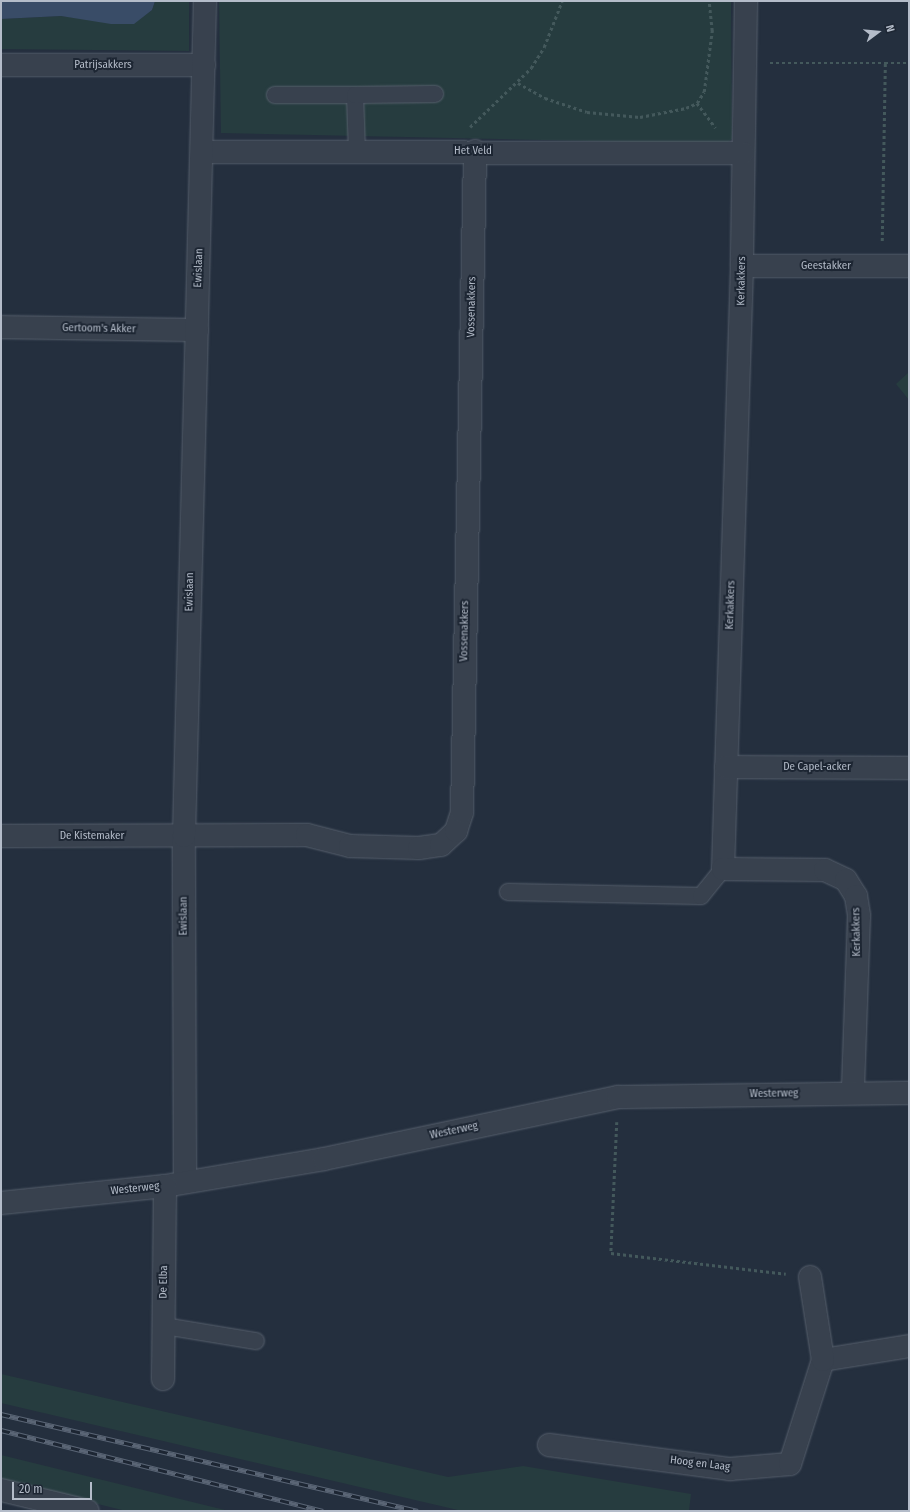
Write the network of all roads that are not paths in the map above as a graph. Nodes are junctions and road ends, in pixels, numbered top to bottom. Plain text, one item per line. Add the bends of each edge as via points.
1 (205, 1) edge
2 (746, 1) edge
3 (1, 65) edge
4 (204, 65) junction
5 (436, 94) dead end
6 (275, 95) dead end
7 (355, 95) junction
8 (475, 151) junction
9 (202, 152) junction
10 (357, 152) junction
11 (743, 153) junction
12 (742, 266) junction
13 (909, 266) edge
14 (1, 327) edge
15 (197, 330) junction
16 (726, 766) junction
17 (909, 768) edge
18 (1, 836) edge
19 (184, 836) junction
20 (723, 869) junction
21 (508, 892) dead end
22 (853, 1092) junction
23 (909, 1093) edge
24 (175, 1184) junction
25 (1, 1202) edge
26 (810, 1277) road end
27 (164, 1326) junction
28 (256, 1341) dead end
29 (909, 1346) edge
30 (823, 1360) junction
31 (163, 1379) dead end
32 (549, 1445) dead end
33 (1, 1490) edge
34 (88, 1511) edge

1 - 4 street, Ewislaan
2 - 11 street, Kerkakkers
3 - 4 street, Patrijsakkers
4 - 9 street, Ewislaan
5 - 7 lane
6 - 7 lane
7 - 10 lane
8 - 10 street, Het Veld
8 - 11 street, Het Veld
8 - 19 street, Vossenakkers via 462,812 456,831 441,845 419,848 350,846 307,835
9 - 10 street, Het Veld
9 - 15 street, Ewislaan
11 - 12 street, Kerkakkers
12 - 13 street, Geestakker
12 - 16 street, Kerkakkers
14 - 15 street, Gertoom's Akker
15 - 19 street, Ewislaan
16 - 17 street, De Capel-acker
16 - 20 street, Kerkakkers
18 - 19 street, De Kistemaker
19 - 24 street, Ewislaan
20 - 21 lane via 701,896
20 - 22 street, Kerkakkers via 825,870 846,880 856,896 859,916
22 - 23 street, Westerweg
22 - 24 street, Westerweg via 618,1097 324,1159
24 - 25 street, Westerweg
24 - 27 street, De Elba
26 - 30 street, Hoog en Laag
27 - 28 lane
27 - 31 street, De Elba
29 - 30 street
30 - 32 street, Hoog en Laag via 790,1464 730,1469
33 - 34 street

